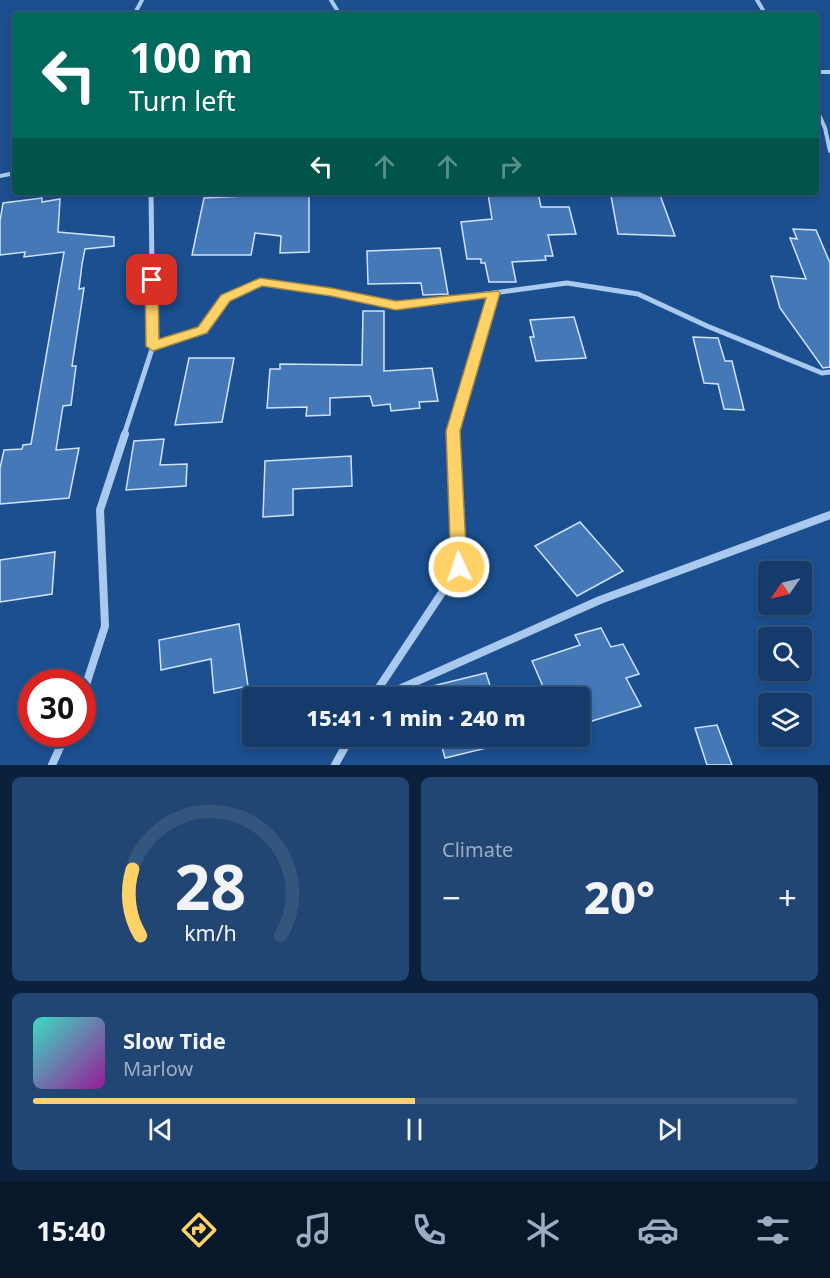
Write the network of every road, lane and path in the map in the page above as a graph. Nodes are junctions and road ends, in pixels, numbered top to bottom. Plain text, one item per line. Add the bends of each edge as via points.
1 (819, 115) edge
2 (830, 151) edge
3 (152, 195) edge
4 (494, 293) junction
5 (153, 346) junction
6 (830, 372) edge
7 (830, 516) edge
8 (91, 669) edge
9 (379, 687) edge
10 (404, 687) edge
11 (60, 747) edge
12 (345, 747) edge
13 (52, 765) edge
14 (336, 765) edge

1 - 2 street
3 - 5 street
4 - 5 street via 396,306 260,282 225,298 202,330
4 - 6 street via 567,284 638,294 822,373
4 - 9 street via 453,431 459,567
5 - 8 street via 100,510 105,626
7 - 10 street via 600,600
11 - 13 street
12 - 14 street

